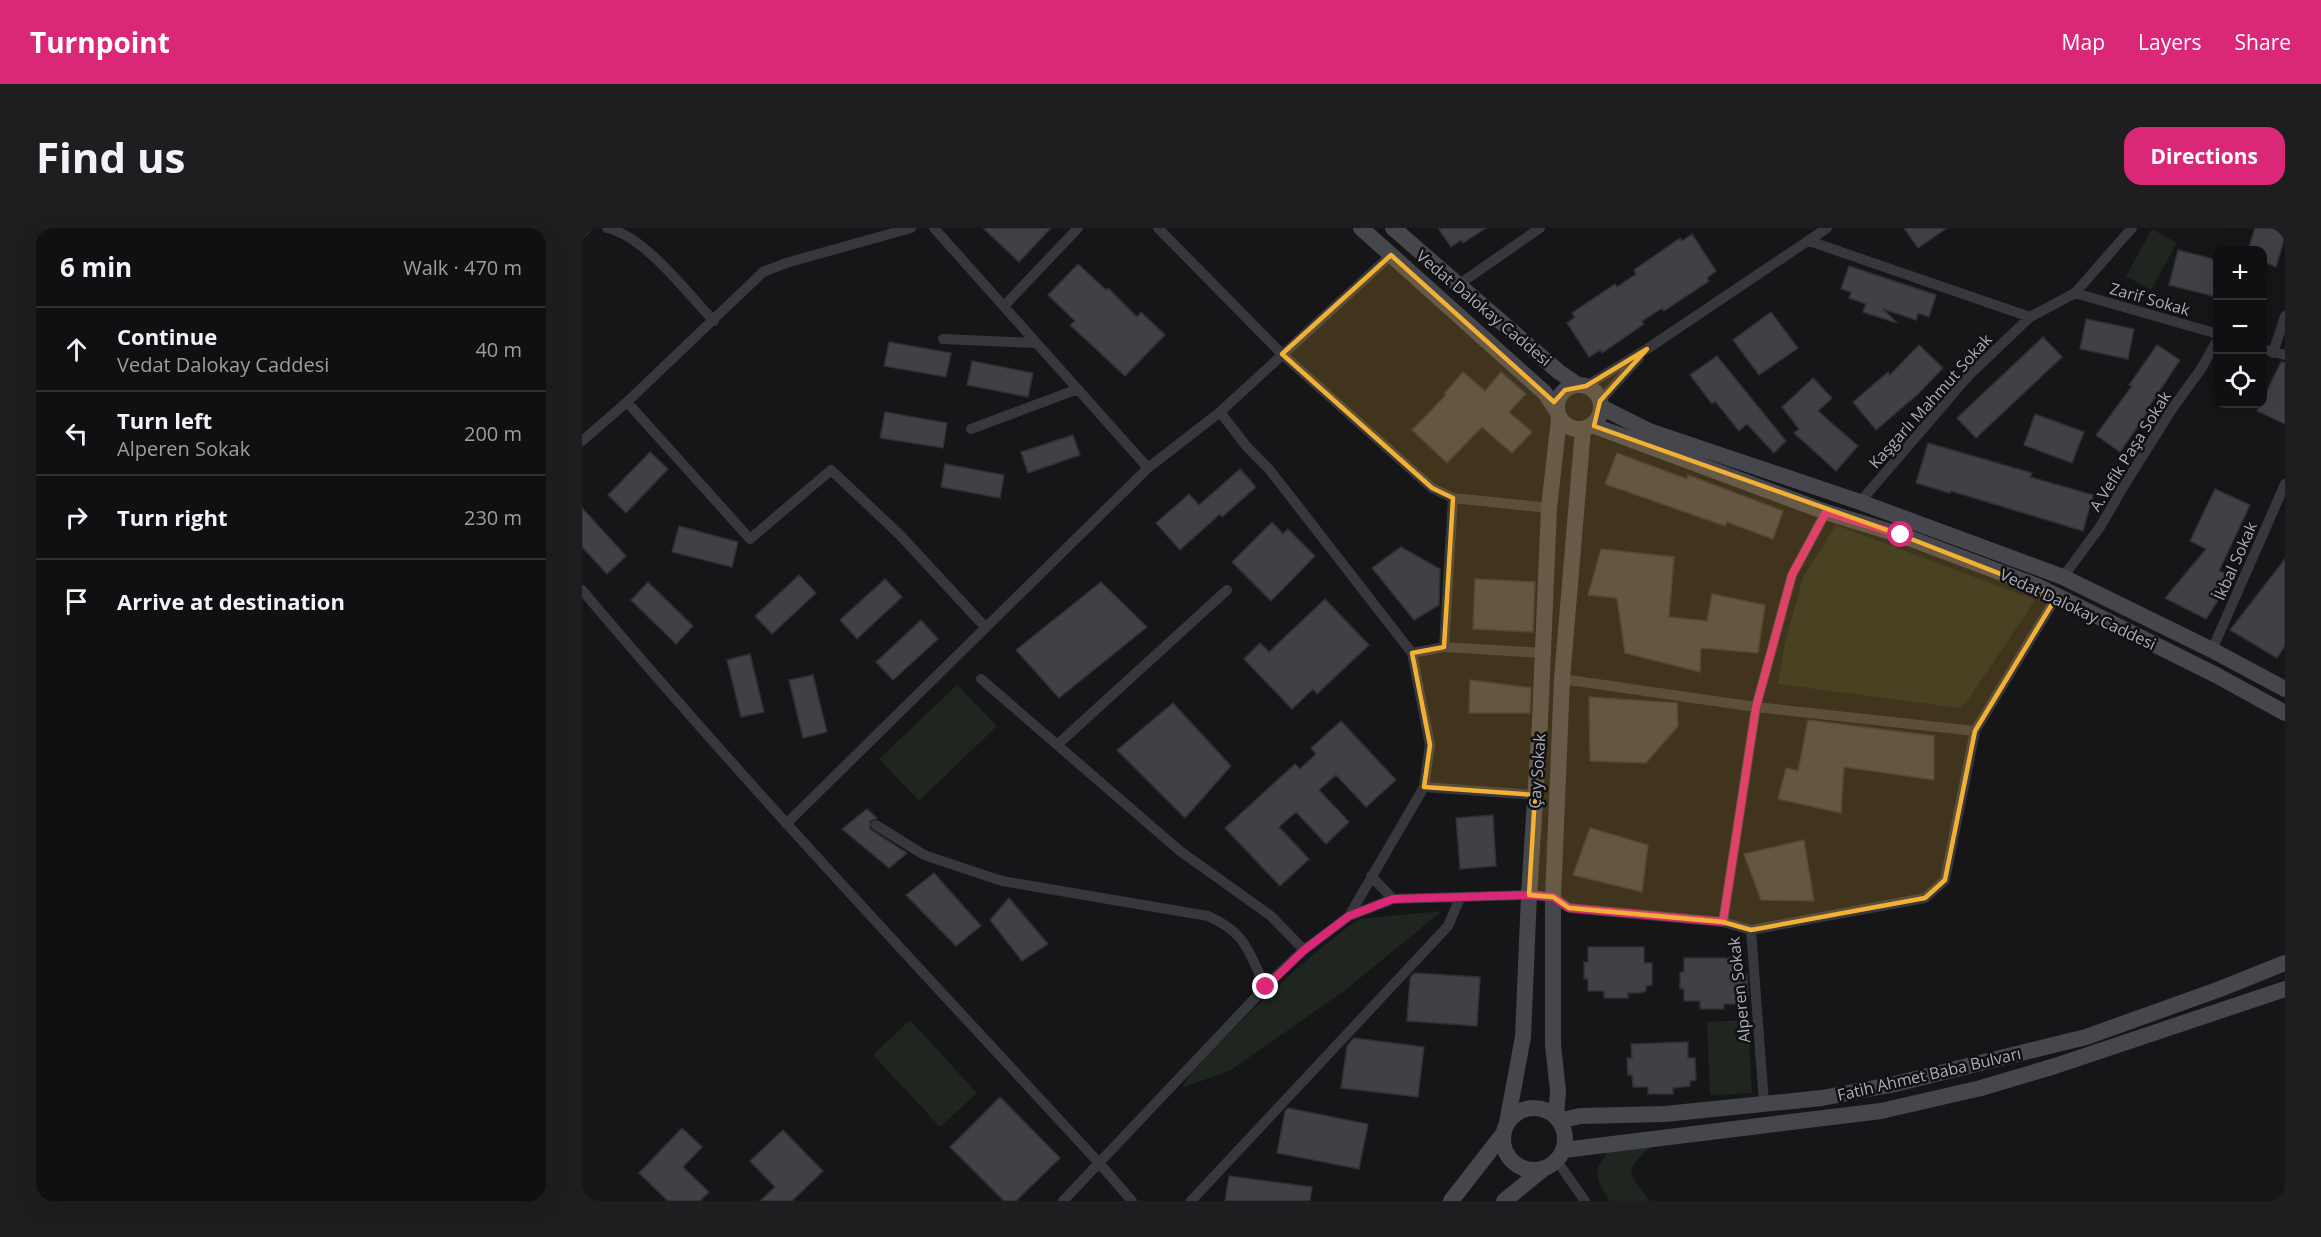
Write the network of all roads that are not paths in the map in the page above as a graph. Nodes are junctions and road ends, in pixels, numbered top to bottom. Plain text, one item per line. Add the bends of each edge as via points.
1 (587, 228) edge
2 (607, 228) edge
3 (911, 228) edge
4 (934, 228) edge
5 (1078, 228) edge
6 (1158, 228) edge
7 (1361, 228) edge
8 (1393, 228) edge
9 (1540, 228) edge
10 (1827, 228) edge
11 (2132, 228) edge
12 (582, 233) edge
13 (1809, 241) junction
14 (1391, 255) junction
15 (1458, 285) junction
16 (2075, 292) junction
17 (1004, 306) junction
18 (2285, 316) edge
19 (2030, 317) junction
20 (714, 321) junction
21 (2213, 333) edge
22 (943, 339) dead end
23 (1036, 343) junction
24 (2213, 346) edge
25 (1647, 349) junction
26 (2268, 351) edge
27 (1282, 354) junction
28 (2285, 355) edge
29 (1582, 386) junction
30 (1078, 389) junction
31 (627, 402) junction
32 (1601, 404) junction
33 (1220, 412) junction
34 (1558, 414) junction
35 (1588, 427) junction
36 (971, 429) dead end
37 (582, 441) edge
38 (1148, 468) junction
39 (2285, 484) edge
40 (1453, 498) junction
41 (1860, 502) junction
42 (1549, 508) junction
43 (1826, 512) junction
44 (2063, 577) junction
45 (582, 590) edge
46 (1227, 590) dead end
47 (2057, 596) junction
48 (986, 627) junction
49 (1444, 647) junction
50 (2212, 650) junction
51 (1412, 653) junction
52 (1543, 653) junction
53 (981, 679) dead end
54 (1562, 679) junction
55 (2285, 689) edge
56 (1756, 707) junction
57 (2285, 713) edge
58 (1975, 731) junction
59 (1058, 745) junction
60 (1424, 787) junction
61 (1535, 795) junction
62 (786, 824) junction
63 (876, 825) dead end
64 (1371, 876) junction
65 (1529, 895) junction
66 (1553, 897) junction
67 (1460, 898) junction
68 (1393, 899) junction
69 (1349, 916) junction
70 (1723, 922) junction
71 (1751, 930) junction
72 (1304, 950) junction
73 (2285, 963) edge
74 (1266, 987) junction
75 (2285, 989) edge
76 (1764, 1103) junction
77 (1558, 1119) junction
78 (1505, 1129) junction
79 (1560, 1155) junction
80 (1100, 1164) junction
81 (1542, 1170) junction
82 (1063, 1201) edge
83 (1132, 1201) edge
84 (1191, 1201) edge
85 (1451, 1201) edge
86 (1504, 1201) edge
87 (1585, 1201) edge

1 - 12 street
2 - 20 street via 625,234 644,248
3 - 20 street via 763,272
4 - 17 street
5 - 17 street
6 - 27 street
7 - 14 main road
8 - 15 main road, Vedat Dalokay Caddesi
9 - 15 street
10 - 13 street
11 - 16 street, Kaşgarlı Mahmut Sokak
13 - 19 street
13 - 25 street
14 - 27 street
14 - 34 main road via 1545,393
15 - 29 main road, Vedat Dalokay Caddesi via 1560,372
16 - 19 street, Kaşgarlı Mahmut Sokak
16 - 21 street, Zarif Sokak
17 - 23 street
18 - 26 street
19 - 41 street, Kaşgarlı Mahmut Sokak via 1970,374
20 - 31 street
22 - 23 street
23 - 30 street
24 - 44 street, A.Vefik Paşa Sokak via 2100,527
25 - 29 street
25 - 32 street
26 - 28 street
27 - 33 street
27 - 40 street via 1432,488
29 - 32 main road via 1597,394
29 - 34 main road via 1560,395
30 - 36 street
30 - 38 street
31 - 37 street
31 - 48 street via 750,539 831,470 900,535
32 - 35 main road via 1597,420
32 - 41 main road, Vedat Dalokay Caddesi via 1649,431
33 - 38 street
33 - 51 street
34 - 35 main road via 1569,428
34 - 42 main road, Çay Sokak
35 - 43 main road, Vedat Dalokay Caddesi
35 - 54 main road, Çay Sokak
38 - 48 street
39 - 50 street, İkbal Sokak
40 - 42 street
40 - 49 street
41 - 44 main road, Vedat Dalokay Caddesi
42 - 52 main road, Çay Sokak
43 - 47 main road, Vedat Dalokay Caddesi via 1901,535
43 - 56 street, Alperen Sokak via 1792,575
44 - 50 main road, Vedat Dalokay Caddesi
45 - 62 street
46 - 59 street
47 - 57 main road, Vedat Dalokay Caddesi
47 - 58 street
48 - 62 street
49 - 51 street
49 - 52 street
50 - 55 main road, Vedat Dalokay Caddesi
51 - 60 street via 1430,744
52 - 61 main road, Çay Sokak
53 - 59 street
54 - 56 street
54 - 66 main road, Çay Sokak
56 - 58 street
56 - 70 street, Alperen Sokak
58 - 71 street via 1946,880 1925,898
59 - 72 street via 1180,850 1271,916
60 - 61 street
60 - 64 street
61 - 65 main road, Çay Sokak
62 - 80 street
63 - 74 street via 924,855 1002,881 1209,916 1242,937
64 - 68 street
64 - 69 street
65 - 66 street
65 - 67 street
65 - 78 main road, Çay Sokak via 1523,1037
66 - 70 street via 1569,908
66 - 77 main road, Çay Sokak via 1553,1045
67 - 68 street
67 - 84 street via 1448,926
68 - 69 street
69 - 72 street
70 - 71 street, Alperen Sokak
71 - 76 street, Alperen Sokak
72 - 74 street
73 - 76 main road, Fatih Ahmet Baba Bulvarı via 2086,1037 1895,1084 1822,1098
74 - 80 street
75 - 79 main road, Fatih Ahmet Baba Bulvarı via 2013,1078 1881,1111
76 - 77 main road, Fatih Ahmet Baba Bulvarı via 1665,1114
77 - 78 main road via 1548,1111 1530,1108 1513,1116
77 - 79 main road via 1566,1140
78 - 81 main road via 1503,1144 1513,1162 1521,1168
78 - 85 main road
79 - 81 main road
79 - 87 street
80 - 82 street
80 - 83 street
81 - 86 main road

